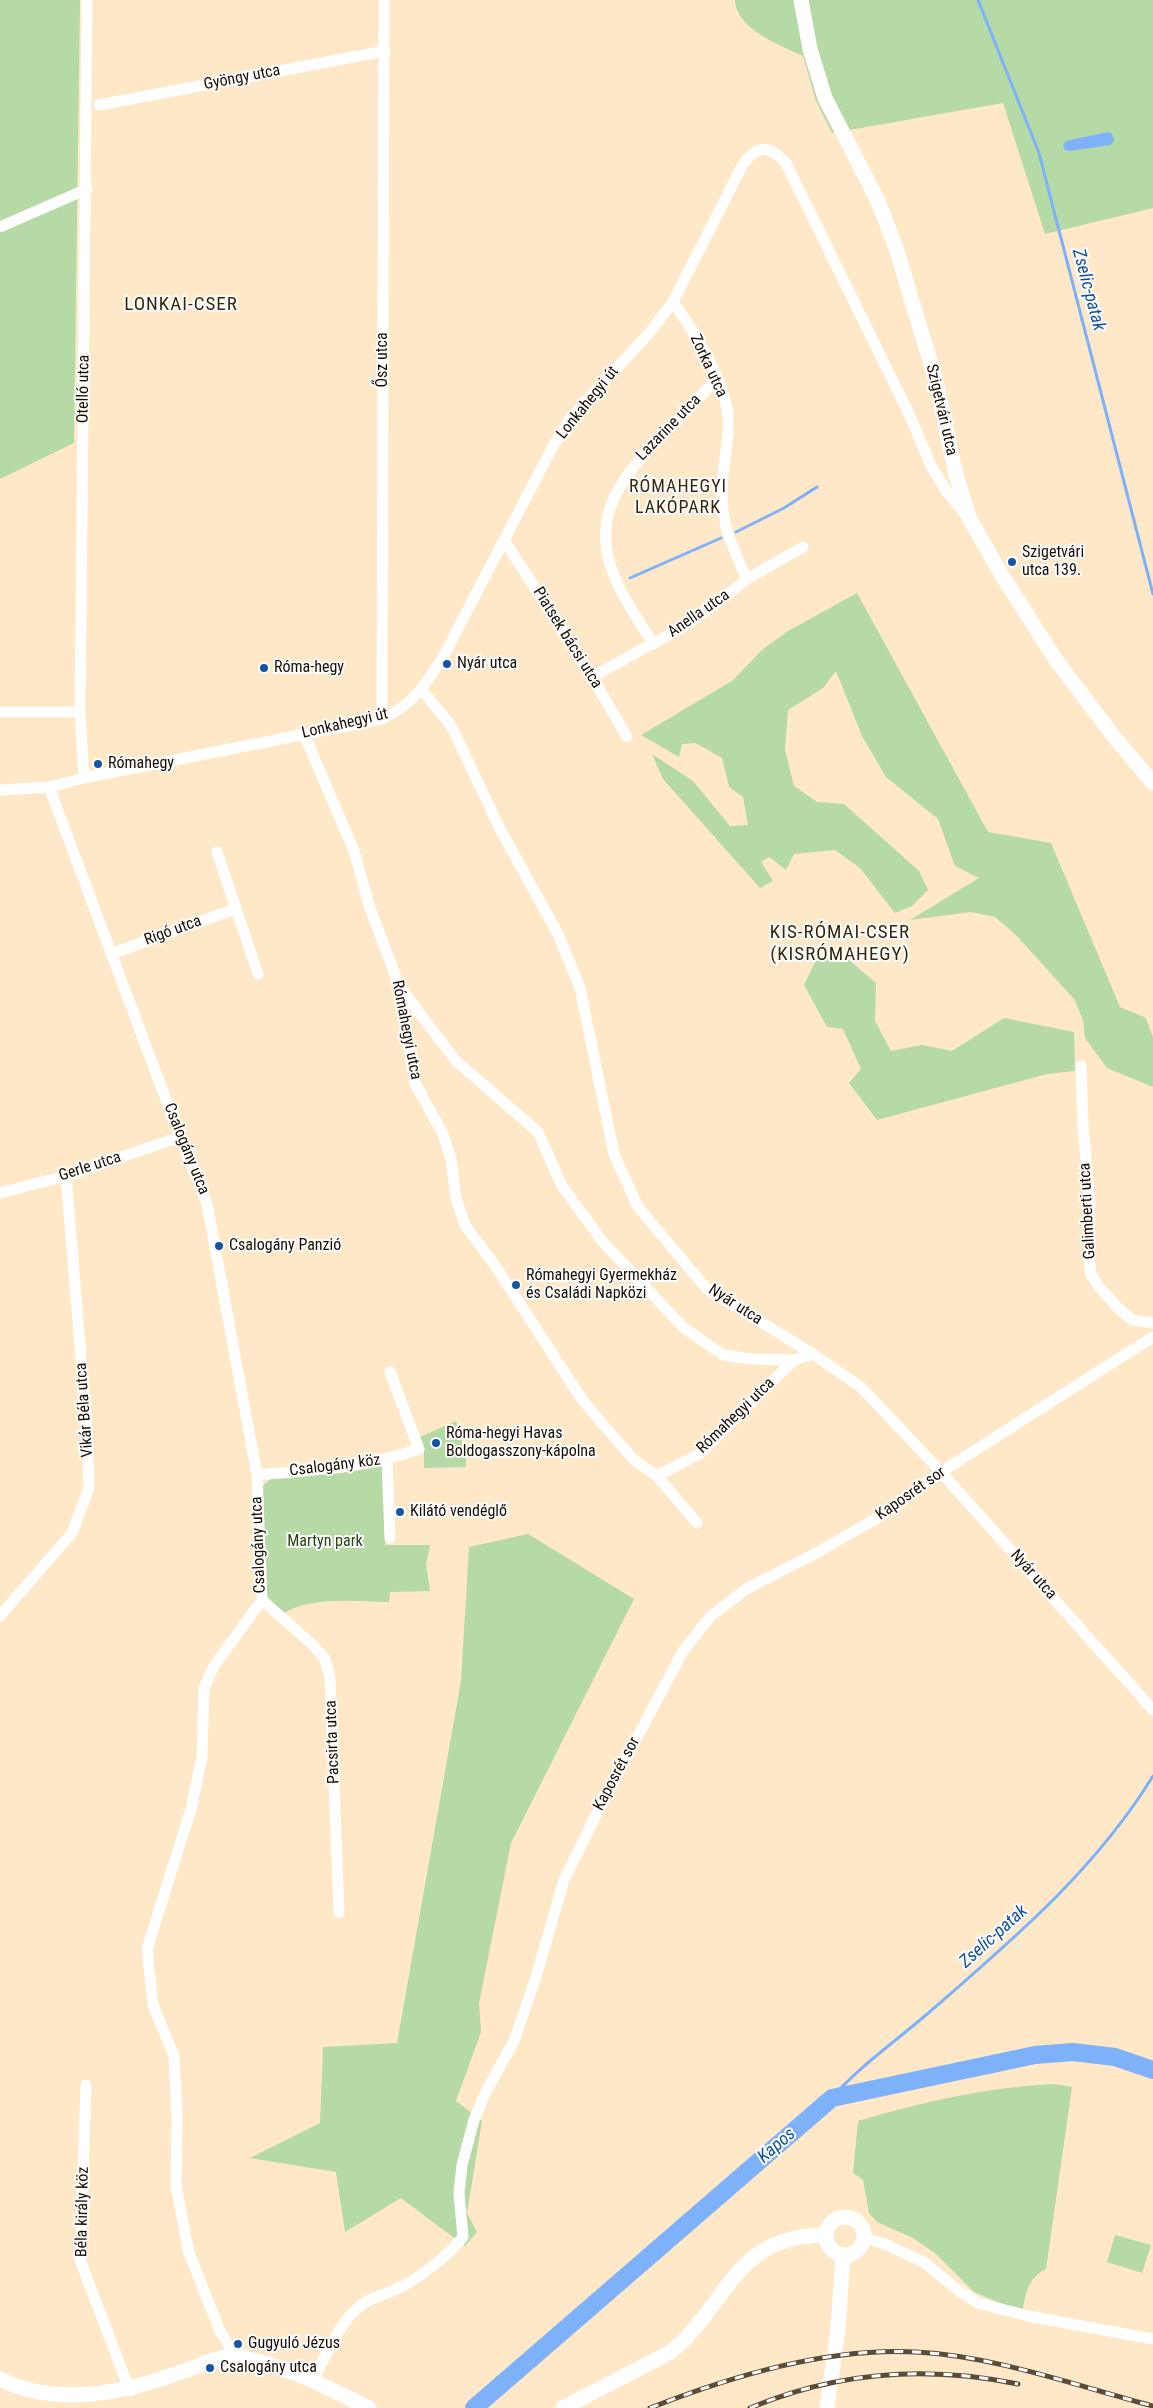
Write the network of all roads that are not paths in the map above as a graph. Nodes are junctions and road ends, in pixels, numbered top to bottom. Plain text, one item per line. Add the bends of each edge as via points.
1 (87, 0) edge
2 (384, 0) edge
3 (800, 0) edge
4 (384, 51) junction
5 (99, 105) dead end
6 (86, 189) junction
7 (0, 227) edge
8 (673, 302) junction
9 (717, 379) junction
10 (969, 518) junction
11 (504, 540) junction
12 (803, 547) dead end
13 (747, 579) junction
14 (653, 644) junction
15 (592, 677) junction
16 (422, 690) junction
17 (0, 712) edge
18 (80, 712) junction
19 (382, 719) junction
20 (304, 734) junction
21 (627, 736) dead end
22 (84, 778) junction
23 (1153, 783) edge
24 (50, 787) junction
25 (0, 790) edge
26 (217, 852) dead end
27 (234, 909) junction
28 (112, 954) junction
29 (258, 974) dead end
30 (399, 985) junction
31 (1081, 1066) dead end
32 (180, 1137) junction
33 (66, 1176) junction
34 (0, 1193) edge
35 (1153, 1323) edge
36 (1153, 1337) edge
37 (813, 1354) junction
38 (794, 1360) junction
39 (390, 1372) dead end
40 (387, 1460) junction
41 (941, 1472) junction
42 (257, 1475) junction
43 (656, 1476) junction
44 (697, 1523) dead end
45 (390, 1538) dead end
46 (262, 1600) junction
47 (0, 1616) edge
48 (1153, 1710) edge
49 (339, 1913) dead end
50 (86, 2085) dead end
51 (826, 2235) junction
52 (865, 2238) junction
53 (843, 2256) junction
54 (1153, 2339) edge
55 (234, 2356) junction
56 (0, 2379) edge
57 (313, 2380) junction
58 (130, 2391) junction
59 (369, 2408) edge
60 (563, 2408) edge
61 (827, 2408) edge

1 - 6 street, Otelló utca
2 - 4 street, Ősz utca
3 - 10 street, Szigetvári utca via 824,98 878,201 897,251 936,381 955,471
4 - 5 street, Gyöngy utca
4 - 19 street, Ősz utca
6 - 7 street
6 - 18 street, Otelló utca
8 - 9 street, Zorka utca
8 - 10 street, Lonkahegyi út via 743,164 751,153 770,149 790,172 910,416 931,466
8 - 11 street, Lonkahegyi út via 651,331 569,420
9 - 13 street, Zorka utca via 726,408 728,429 723,520 729,542
9 - 14 street, Lazarine utca via 632,467 616,491 609,509 607,550 615,578
10 - 23 street, Szigetvári utca via 1056,660
11 - 15 street, Piatsek bácsi utca
11 - 16 street, Lonkahegyi út via 442,659
12 - 13 street, Anella utca
13 - 14 street, Anella utca via 717,604
14 - 15 street, Anella utca
15 - 21 street, Piatsek bácsi utca
16 - 19 street, Lonkahegyi út via 410,702
16 - 37 street, Nyár utca via 452,727 500,829 558,934 580,988 614,1154 638,1207 707,1289
17 - 18 street
18 - 22 street, Otelló utca
19 - 20 street, Lonkahegyi út
20 - 22 street, Lonkahegyi út
20 - 30 street, Rómahegyi utca via 354,851 370,908
22 - 24 street, Lonkahegyi út
24 - 25 street, Lonkahegyi út
24 - 28 street, Csalogány utca
26 - 27 street
27 - 28 street, Rigó utca
27 - 29 street
28 - 32 street, Csalogány utca
30 - 38 street via 455,1060 538,1132 562,1186 603,1242 684,1328 723,1355
30 - 43 street, Rómahegyi utca via 415,1083 442,1134 451,1159 456,1198 465,1225 496,1266 583,1401 634,1460
31 - 35 street, Galimberti utca via 1091,1274 1121,1311 1133,1320
32 - 33 street, Gerle utca
32 - 42 street, Csalogány utca via 208,1204
33 - 34 street, Gerle utca
33 - 47 street, Vikár Béla utca via 88,1430 89,1488 72,1533
36 - 41 street, Kaposrét sor
37 - 38 street, Rómahegyi utca
37 - 41 street, Nyár utca via 862,1388
38 - 43 street, Rómahegyi utca via 701,1453
39 - 40 street, Csalogány köz via 419,1449
40 - 42 street, Csalogány köz
40 - 45 street
41 - 48 street, Nyár utca
41 - 57 street, Kaposrét sor via 884,1514 746,1589 711,1616 683,1651 564,1880 514,2041 474,2120 462,2165 459,2193 462,2237 455,2247 406,2283 362,2304 344,2321
42 - 46 street, Csalogány utca
43 - 44 street, Rómahegyi utca
46 - 49 street, Pacsirta utca via 314,1646 325,1659 330,1677
46 - 55 street, Csalogány utca via 214,1666 204,1688 202,1757 191,1809 147,1949 153,2005 174,2056 176,2186 189,2253 220,2331
50 - 58 street, Béla király köz via 80,2260
51 - 52 street via 834,2220 846,2217 858,2221
51 - 53 street via 831,2250
51 - 60 street via 795,2238 757,2254 741,2267 695,2329 669,2353
52 - 53 street via 860,2249
52 - 54 street via 926,2263 978,2303
53 - 61 street via 838,2329
55 - 57 street via 284,2368
55 - 58 street via 211,2361
56 - 58 street via 40,2397 72,2402
57 - 59 street

